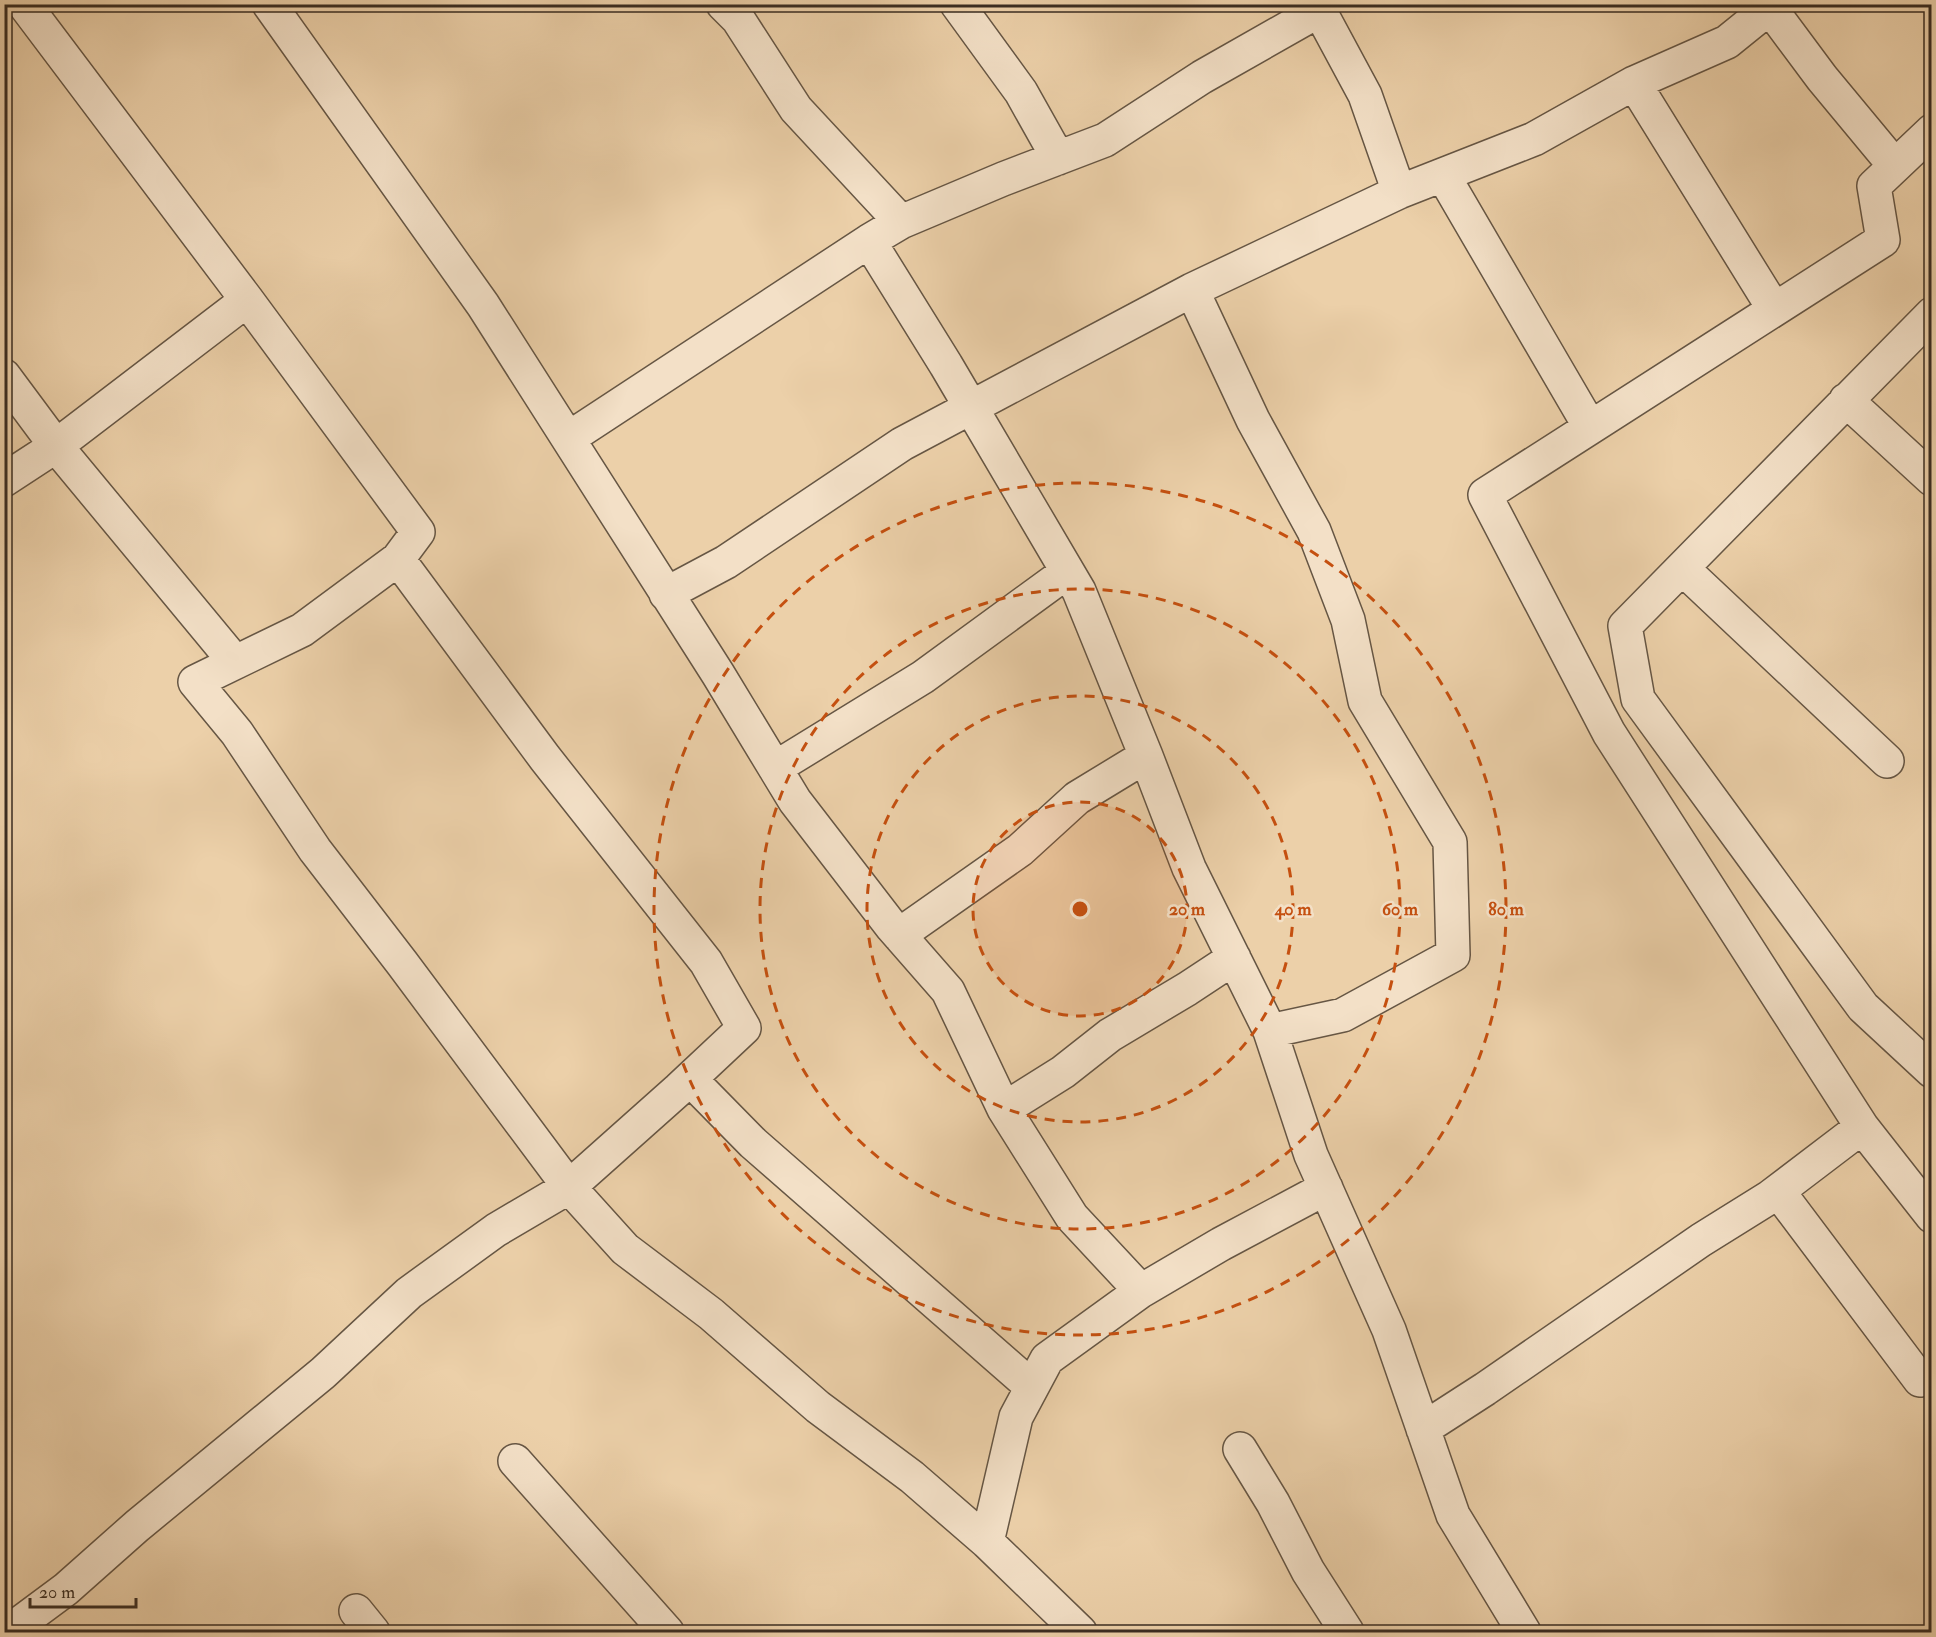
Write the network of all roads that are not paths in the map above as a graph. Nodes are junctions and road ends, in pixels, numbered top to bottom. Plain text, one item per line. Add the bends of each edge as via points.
1 (22, 4) edge
2 (269, 4) edge
3 (723, 4) edge
4 (957, 4) edge
5 (1770, 6) edge
6 (1318, 7) edge
7 (4, 17) edge
8 (1634, 83) junction
9 (1932, 131) edge
10 (1058, 158) junction
11 (1895, 166) junction
12 (1443, 175) junction
13 (1399, 192) junction
14 (901, 222) junction
15 (869, 241) junction
16 (1192, 290) junction
17 (247, 300) junction
18 (1774, 309) junction
19 (1932, 314) edge
20 (4, 376) edge
21 (1846, 400) junction
22 (971, 407) junction
23 (1590, 427) junction
24 (569, 438) junction
25 (56, 446) junction
26 (1932, 479) edge
27 (4, 480) edge
28 (398, 559) junction
29 (1682, 568) junction
30 (1067, 572) junction
31 (666, 594) junction
32 (236, 662) junction
33 (1146, 756) junction
34 (1887, 761) dead end
35 (775, 768) junction
36 (899, 935) junction
37 (1234, 958) junction
38 (1270, 1031) junction
39 (1932, 1071) edge
40 (690, 1079) junction
41 (1004, 1109) junction
42 (1862, 1127) junction
43 (569, 1187) junction
44 (1326, 1188) junction
45 (1778, 1191) junction
46 (1932, 1216) edge
47 (1141, 1291) junction
48 (1920, 1380) dead end
49 (1032, 1387) junction
50 (1423, 1429) junction
51 (1240, 1449) dead end
52 (515, 1461) dead end
53 (987, 1542) junction
54 (8, 1632) edge
55 (667, 1632) edge
56 (1080, 1632) edge
57 (1347, 1632) edge
58 (1524, 1632) edge

1 - 7 street
1 - 17 street
2 - 24 street via 483,305
3 - 14 street via 738,19 796,110
4 - 10 street via 1021,92
5 - 8 street via 1727,42
5 - 11 street via 1822,78
6 - 10 street via 1105,140
6 - 13 street via 1365,95
8 - 12 street via 1534,139
8 - 18 street
9 - 11 street
10 - 14 street
11 - 18 street via 1874,186 1883,240
12 - 13 street
12 - 23 street
13 - 16 street
14 - 15 street
15 - 22 street
15 - 24 street
16 - 22 street
16 - 38 street via 1253,420 1314,531 1348,620 1365,701 1450,842 1454,955 1343,1015
17 - 25 street
17 - 28 street via 418,532
18 - 23 street
19 - 21 street
20 - 25 street
21 - 26 street
21 - 29 street
22 - 30 street
22 - 31 street via 902,444 726,562
23 - 42 street via 1485,495 1609,734
24 - 31 street
25 - 27 street
25 - 32 street
28 - 32 street via 302,630
28 - 40 street via 545,758 706,962 744,1028
29 - 34 street
29 - 39 street via 1625,626 1638,699 1863,1007
30 - 33 street via 1079,591
30 - 35 street via 923,677
31 - 35 street
32 - 43 street via 195,682 237,733 315,850
33 - 36 street via 1077,798 1020,850
33 - 37 street via 1189,868
35 - 36 street via 795,801
36 - 41 street via 948,991
37 - 38 street
37 - 41 street via 1110,1035 1063,1072
38 - 44 street via 1311,1155
40 - 43 street
40 - 49 street via 753,1143
41 - 47 street via 1072,1217
42 - 45 street
42 - 46 street
43 - 53 street via 625,1249 711,1314 818,1407 912,1477
43 - 54 street via 496,1230 409,1293 323,1373 66,1589
44 - 47 street
44 - 50 street via 1389,1330
45 - 48 street
45 - 50 street
47 - 49 street via 1047,1359
49 - 53 street via 1016,1417
50 - 58 street via 1453,1515
51 - 57 street
52 - 55 street
53 - 56 street

